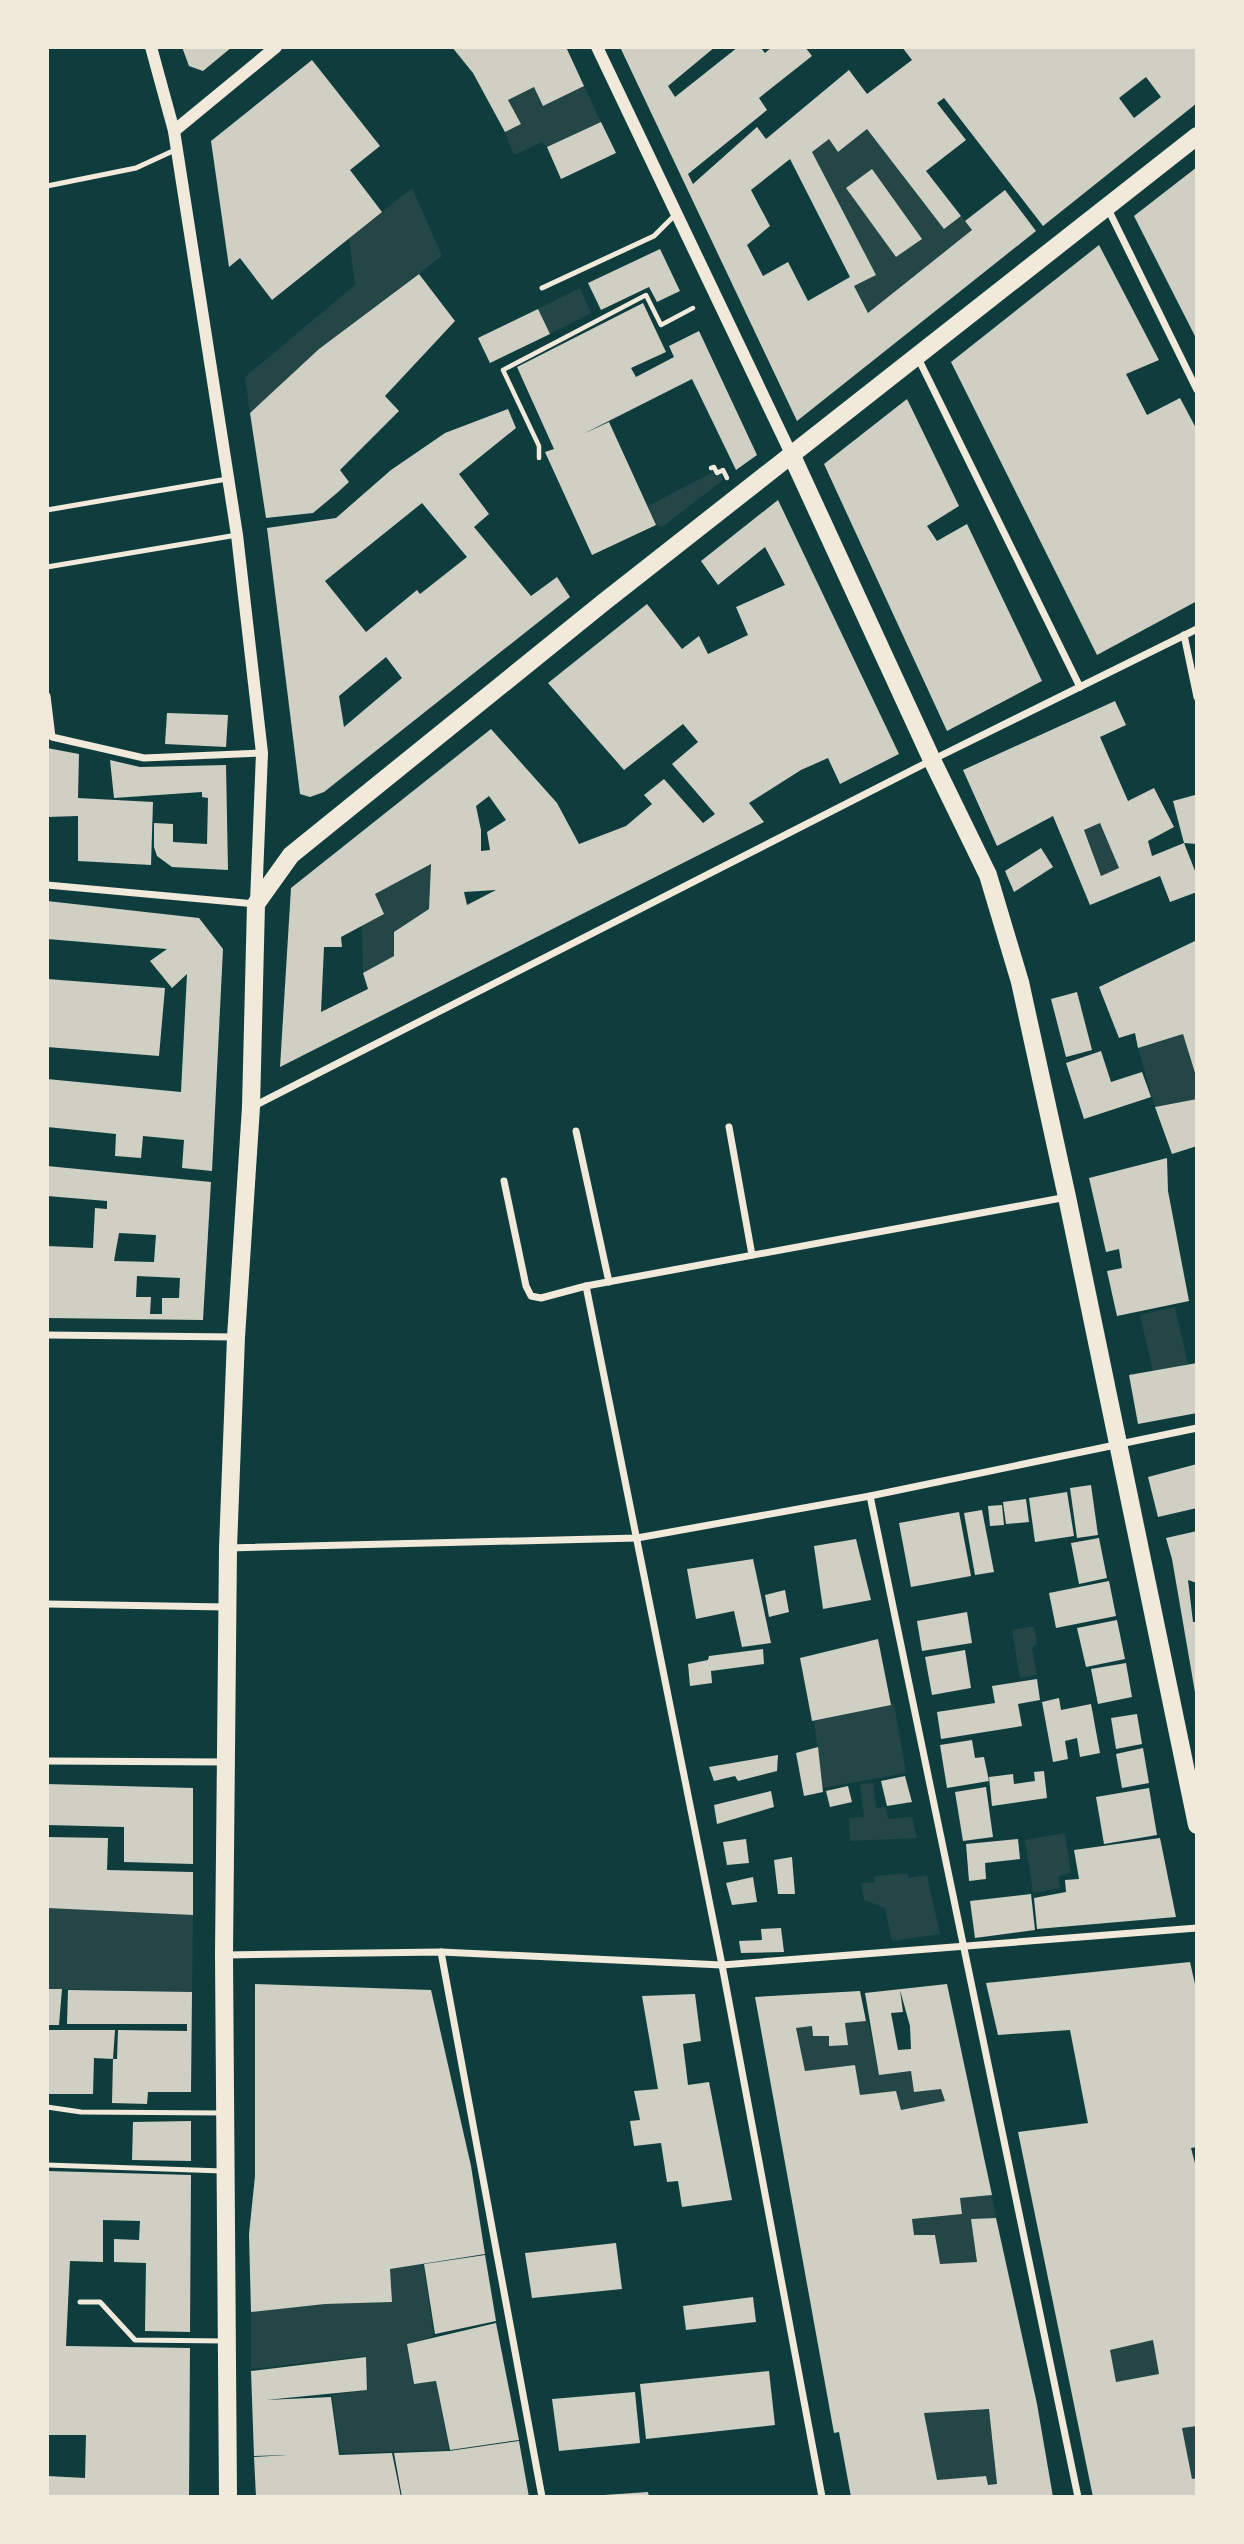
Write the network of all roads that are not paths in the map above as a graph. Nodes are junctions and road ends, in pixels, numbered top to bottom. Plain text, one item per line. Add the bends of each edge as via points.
1 (150, 47) edge
2 (276, 47) edge
3 (597, 47) edge
4 (174, 131) junction
5 (1197, 136) edge
6 (177, 149) junction
7 (47, 186) edge
8 (1108, 209) junction
9 (675, 215) junction
10 (542, 288) dead end
11 (917, 357) junction
12 (1197, 390) edge
13 (792, 456) junction
14 (229, 478) junction
15 (47, 510) edge
16 (237, 535) junction
17 (47, 567) edge
18 (1197, 629) edge
19 (1184, 635) junction
20 (1080, 687) junction
21 (47, 696) edge
22 (1197, 697) edge
23 (262, 753) junction
24 (932, 760) junction
25 (47, 886) edge
26 (256, 904) junction
27 (251, 1107) junction
28 (729, 1127) dead end
29 (576, 1131) dead end
30 (504, 1181) dead end
31 (1067, 1197) junction
32 (752, 1255) junction
33 (609, 1282) junction
34 (586, 1286) junction
35 (47, 1335) edge
36 (236, 1337) junction
37 (1197, 1428) edge
38 (1119, 1444) junction
39 (870, 1496) junction
40 (637, 1538) junction
41 (228, 1548) junction
42 (47, 1604) edge
43 (227, 1607) junction
44 (47, 1761) edge
45 (228, 1762) junction
46 (1197, 1825) edge
47 (1197, 1928) edge
48 (963, 1946) junction
49 (442, 1952) junction
50 (225, 1955) junction
51 (722, 1965) junction
52 (47, 2108) edge
53 (225, 2113) junction
54 (47, 2165) edge
55 (225, 2171) junction
56 (80, 2302) dead end
57 (227, 2341) junction
58 (228, 2497) edge
59 (542, 2497) edge
60 (822, 2497) edge
61 (1078, 2497) edge

1 - 4 street
2 - 4 street
3 - 9 street
4 - 6 street
5 - 8 main road
6 - 7 lane via 136,168
6 - 14 street
8 - 11 main road
8 - 12 street
9 - 10 lane via 654,236
9 - 13 street
11 - 13 main road
11 - 20 street
13 - 24 main road
13 - 26 main road via 291,855
14 - 15 lane
14 - 16 street
16 - 17 lane
16 - 23 street
18 - 19 street
19 - 20 street
19 - 22 street
20 - 24 street
21 - 23 street via 52,737 144,758
23 - 26 street
24 - 27 street
24 - 31 main road via 989,875 1020,982
25 - 26 street
26 - 27 main road
27 - 36 main road
28 - 32 street
29 - 33 street
30 - 34 street via 531,1296 541,1298
31 - 32 street
31 - 38 main road
32 - 33 street
33 - 34 street
34 - 40 street
35 - 36 street
36 - 41 main road
37 - 38 street
38 - 39 street
38 - 46 main road
39 - 40 street
39 - 48 street
40 - 41 street
40 - 51 street
41 - 43 main road
42 - 43 street
43 - 45 main road
44 - 45 street
45 - 50 main road
47 - 48 street
48 - 51 street
48 - 61 street
49 - 50 street
49 - 51 street
49 - 59 street
50 - 53 main road
51 - 60 street
52 - 53 lane
53 - 55 main road
54 - 55 lane
55 - 57 main road
56 - 57 lane via 100,2302 135,2340
57 - 58 main road

